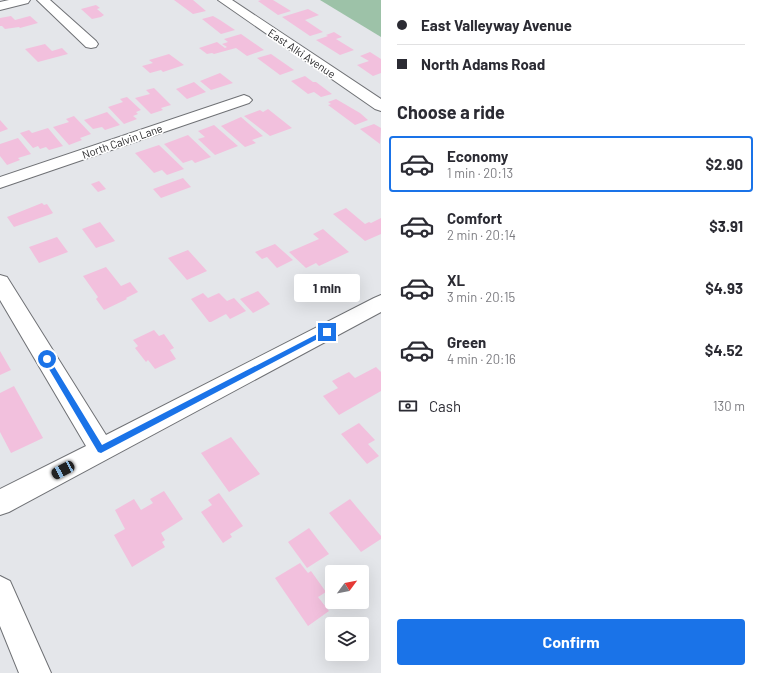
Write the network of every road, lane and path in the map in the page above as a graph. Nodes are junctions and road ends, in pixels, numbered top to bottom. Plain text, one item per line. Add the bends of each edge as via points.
1 (24, 0) edge
2 (43, 0) edge
3 (224, 0) edge
4 (0, 6) edge
5 (91, 44) dead end
6 (244, 100) dead end
7 (381, 106) edge
8 (0, 184) edge
9 (0, 282) edge
10 (381, 303) edge
11 (101, 449) junction
12 (0, 503) edge
13 (0, 591) edge
14 (35, 673) edge

1 - 4 street
2 - 5 street
3 - 7 street, East Alki Avenue
6 - 8 street, North Calvin Lane
9 - 11 street
10 - 11 street
11 - 12 street
13 - 14 street

